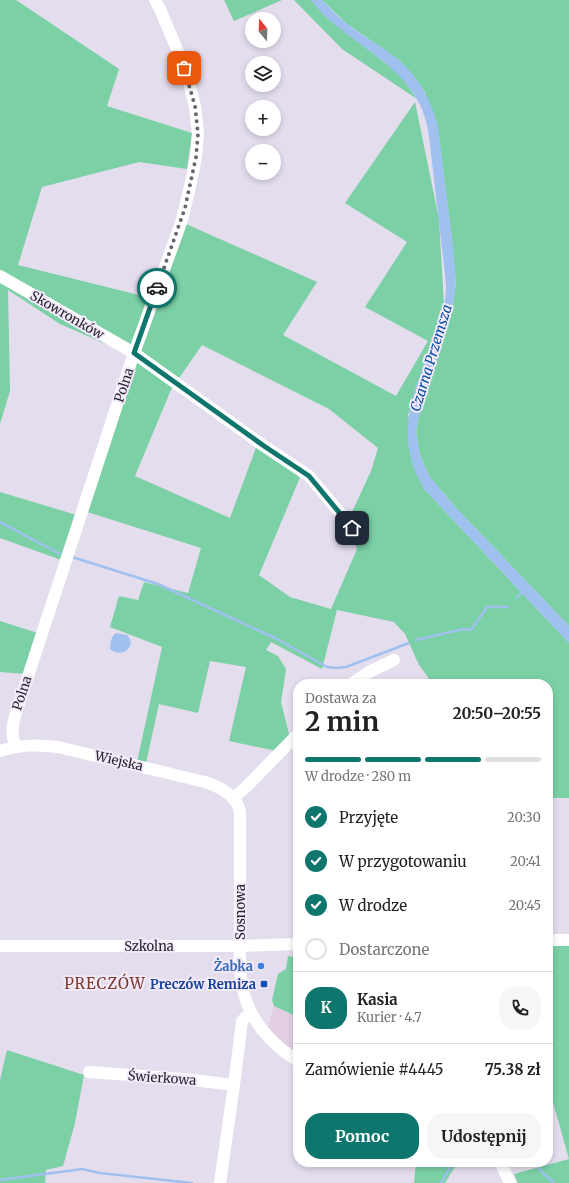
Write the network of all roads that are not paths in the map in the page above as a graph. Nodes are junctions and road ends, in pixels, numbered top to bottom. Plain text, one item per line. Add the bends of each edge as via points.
1 (155, 0) edge
2 (0, 276) edge
3 (134, 353) junction
4 (352, 528) dead end
5 (394, 660) dead end
6 (358, 679) edge
7 (293, 739) edge
8 (16, 747) junction
9 (0, 751) edge
10 (233, 798) junction
11 (553, 940) edge
12 (569, 940) edge
13 (293, 944) edge
14 (0, 946) edge
15 (240, 946) junction
16 (251, 1014) junction
17 (293, 1058) edge
18 (89, 1072) dead end
19 (234, 1085) junction
20 (502, 1167) edge
21 (220, 1183) edge
22 (510, 1183) edge

1 - 3 street, Polna via 187,76 195,106 198,134 196,157 185,208
2 - 3 street, Skowronków
3 - 4 street, Skowronków via 309,476
3 - 8 street, Polna via 15,716 12,728
5 - 6 street
7 - 10 street
8 - 9 street, Wiejska
8 - 10 street, Wiejska via 36,744 58,747 137,765 217,786
10 - 15 street, Sosnowa via 240,811
11 - 12 street
13 - 15 street, Szkolna
14 - 15 street, Szkolna
15 - 16 street, Sosnowa via 242,985
16 - 17 street, Sosnowa via 270,1040
16 - 19 street via 242,1021
18 - 19 street, Świerkowa
19 - 21 street
20 - 22 street

